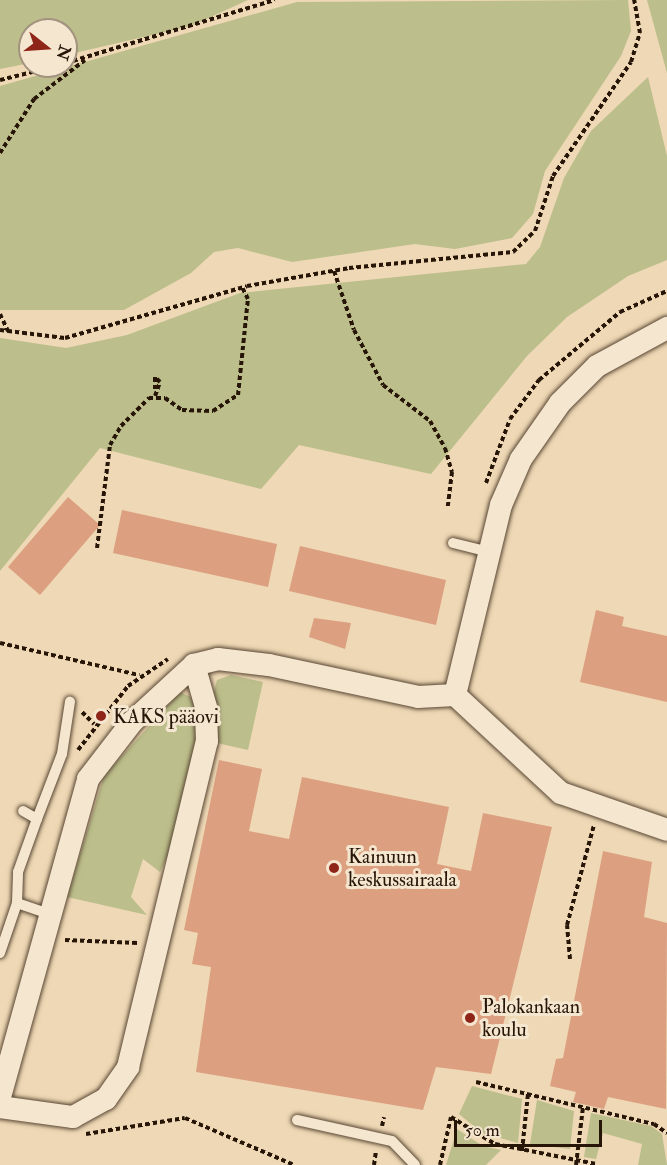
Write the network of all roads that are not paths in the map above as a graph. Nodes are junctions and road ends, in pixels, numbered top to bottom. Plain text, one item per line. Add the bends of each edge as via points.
1 (667, 328) edge
2 (453, 543) dead end
3 (489, 552) junction
4 (194, 665) junction
5 (455, 695) junction
6 (70, 702) dead end
7 (23, 811) dead end
8 (38, 819) junction
9 (667, 830) edge
10 (16, 903) junction
11 (49, 914) junction
12 (13, 916) junction
13 (0, 917) edge
14 (1, 955) edge
15 (0, 1097) edge
16 (0, 1107) edge
17 (297, 1120) dead end
18 (415, 1165) edge

1 - 3 street via 597,366 560,403 521,459
2 - 3 lane
3 - 5 street
4 - 5 street via 218,659 269,665 418,697
4 - 11 street via 132,722 88,779
4 - 16 street via 206,707 207,741 128,1067 106,1099 73,1117
5 - 9 street via 561,793
6 - 8 lane via 70,726
7 - 8 lane
8 - 10 lane via 18,872
10 - 11 lane
10 - 12 lane
11 - 15 street
12 - 13 lane
12 - 14 lane
17 - 18 lane via 392,1141

